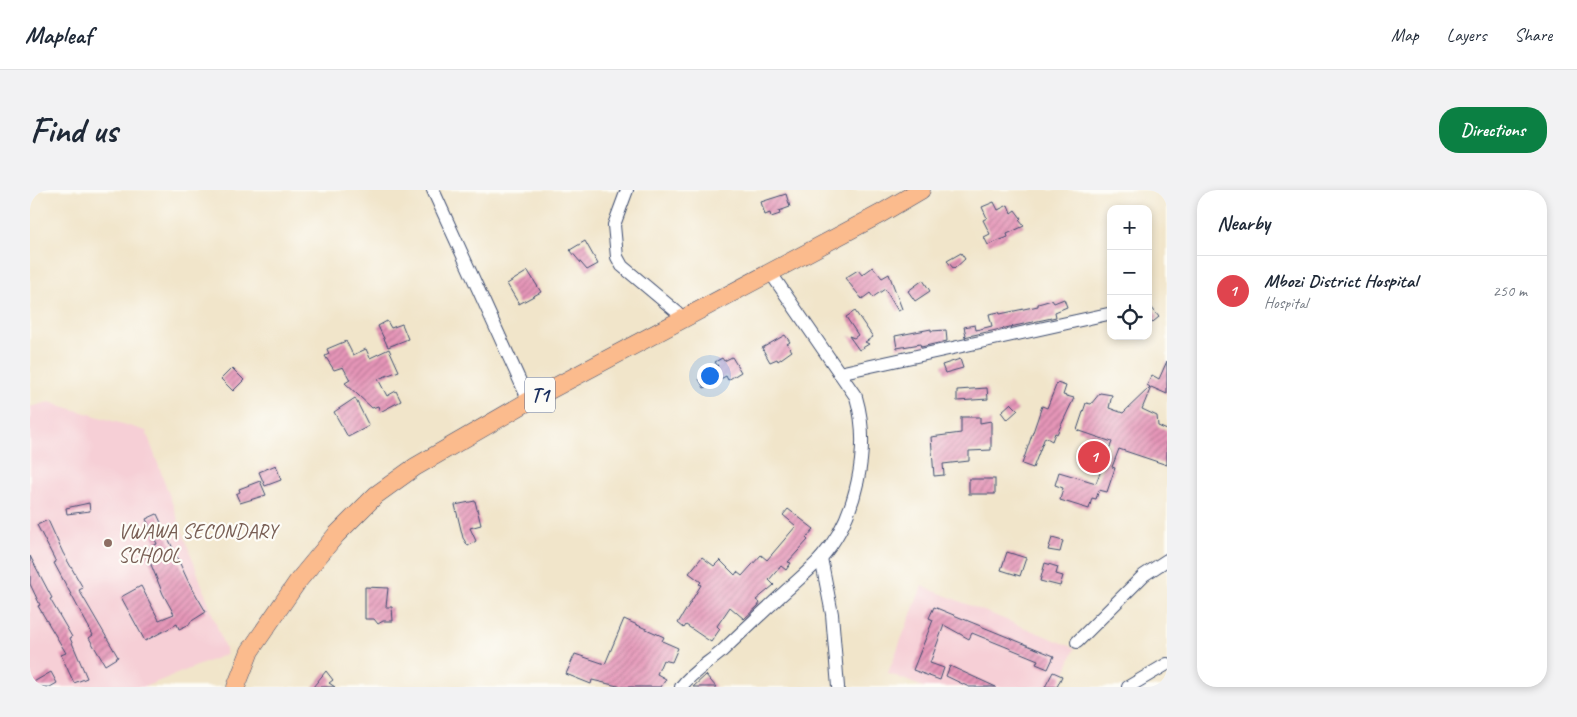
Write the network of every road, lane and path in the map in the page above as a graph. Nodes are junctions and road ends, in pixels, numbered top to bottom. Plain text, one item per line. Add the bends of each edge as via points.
1 (433, 190) edge
2 (627, 190) edge
3 (921, 190) edge
4 (770, 272) junction
5 (1107, 314) edge
6 (684, 318) junction
7 (839, 373) junction
8 (529, 401) junction
9 (821, 558) junction
10 (1167, 560) edge
11 (1078, 642) dead end
12 (1167, 664) edge
13 (236, 687) edge
14 (681, 687) edge
15 (838, 687) edge
16 (1128, 687) edge

1 - 8 street
2 - 6 street via 614,225 617,257 622,266
3 - 4 highway, T1
4 - 6 highway, T1
4 - 7 street
5 - 7 street
6 - 8 highway, T1
7 - 9 street via 856,397 863,438 859,478 842,527
8 - 13 highway, T1 via 415,467 376,495 336,535 298,581 250,651
9 - 14 street
9 - 15 street via 832,614
10 - 11 street via 1144,575
12 - 16 street

